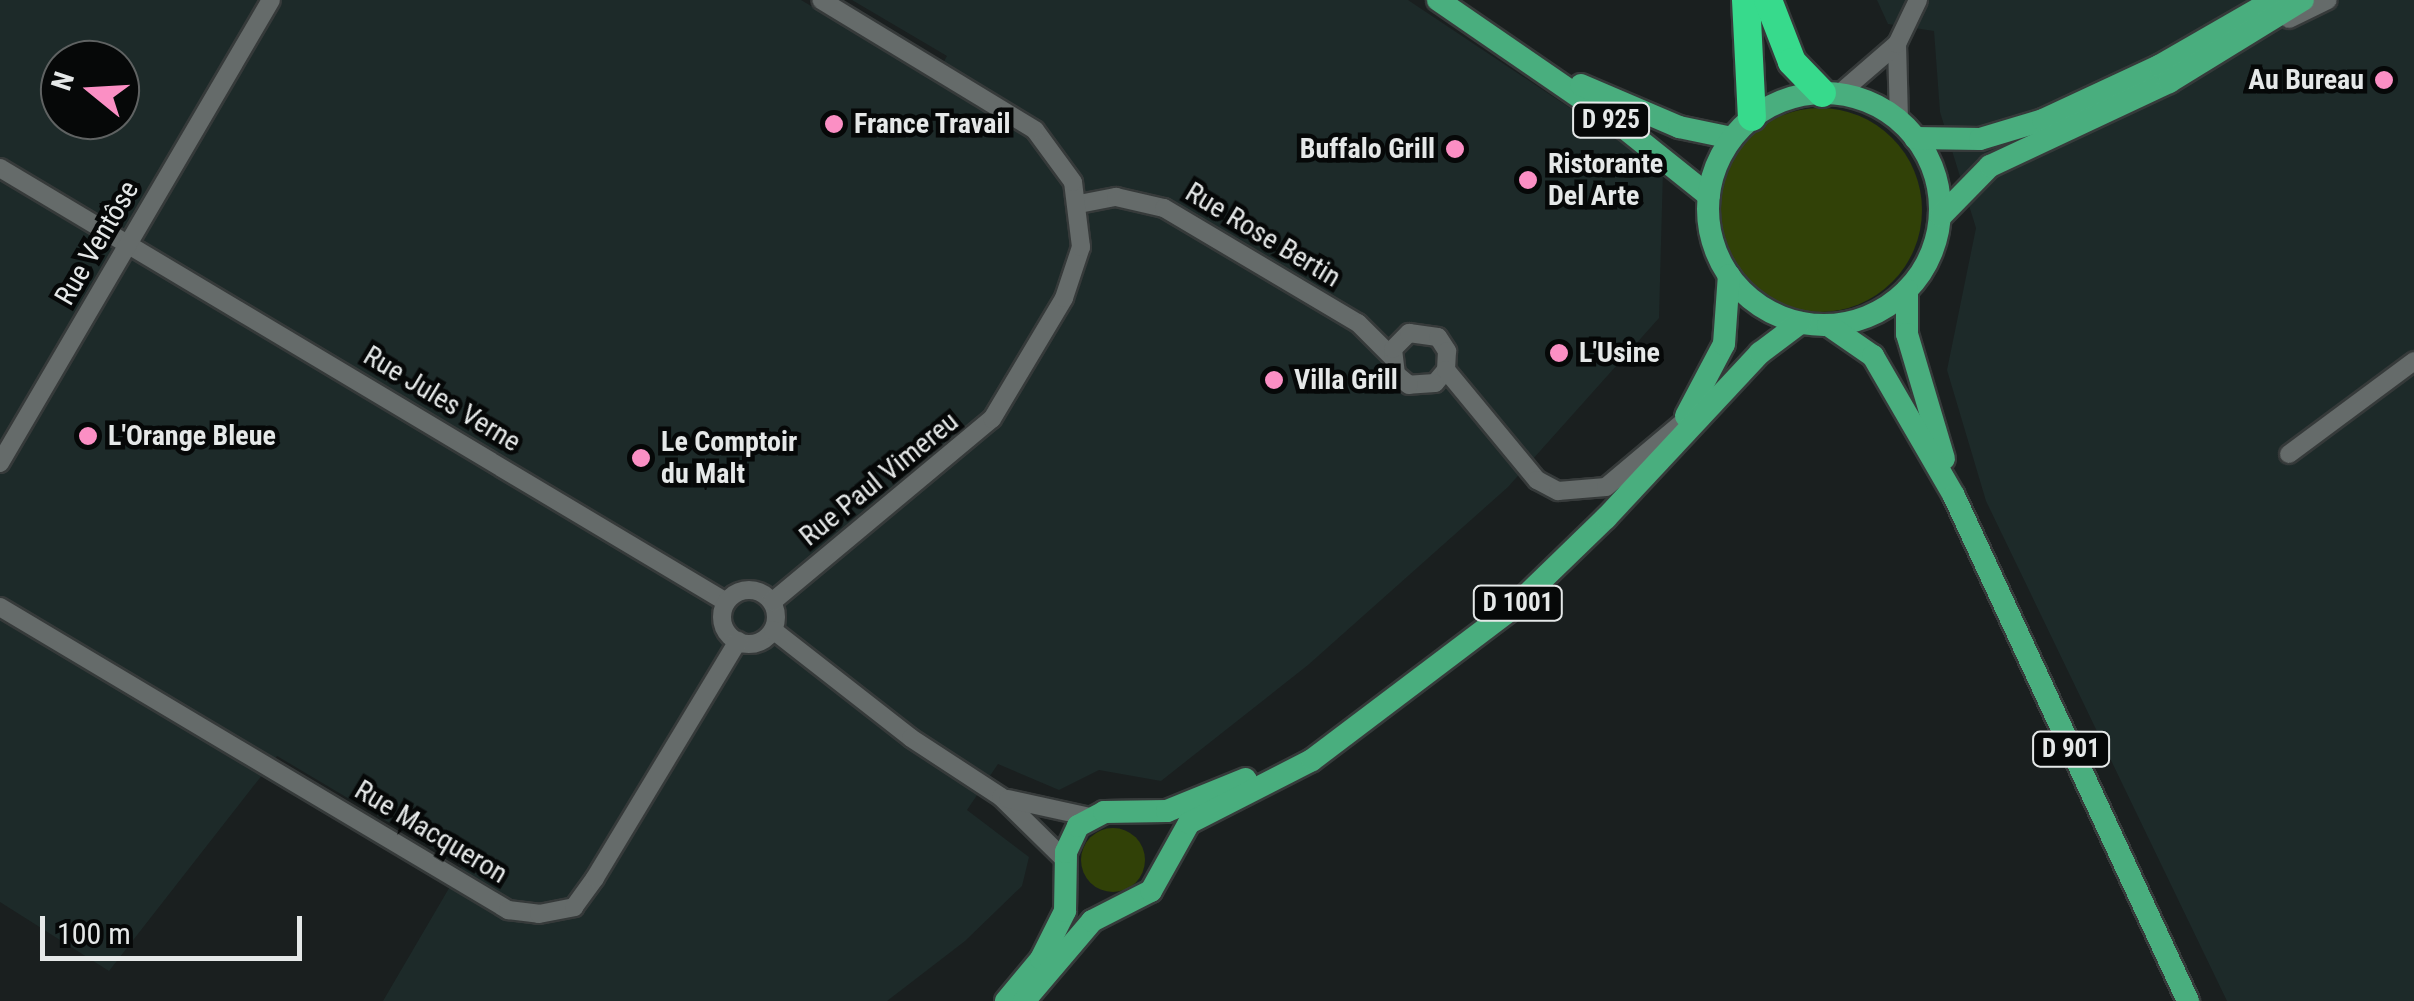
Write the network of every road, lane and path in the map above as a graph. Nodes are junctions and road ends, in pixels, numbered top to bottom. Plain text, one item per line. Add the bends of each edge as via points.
1 (271, 0) edge
2 (821, 0) edge
3 (1438, 0) edge
4 (1746, 0) edge
5 (1768, 0) edge
6 (1918, 0) edge
7 (2274, 0) edge
8 (2303, 0) edge
9 (2328, 0) edge
10 (1897, 44) junction
11 (2239, 44) junction
12 (1508, 49) junction
13 (1831, 94) junction
14 (1752, 117) junction
15 (1898, 120) junction
16 (1732, 138) junction
17 (1915, 138) junction
18 (0, 168) edge
19 (1709, 196) junction
20 (1078, 204) junction
21 (1941, 216) junction
22 (129, 243) junction
23 (1728, 275) junction
24 (1907, 290) junction
25 (1358, 323) junction
26 (1800, 323) junction
27 (1828, 325) junction
28 (1404, 336) junction
29 (1392, 357) junction
30 (2414, 361) edge
31 (1446, 370) junction
32 (1682, 423) junction
33 (1664, 454) junction
34 (2289, 454) dead end
35 (0, 462) edge
36 (1954, 496) junction
37 (726, 602) junction
38 (772, 602) junction
39 (0, 606) edge
40 (773, 630) junction
41 (738, 641) junction
42 (1353, 731) junction
43 (1001, 797) junction
44 (1126, 812) junction
45 (1090, 817) junction
46 (1162, 864) junction
47 (1067, 869) junction
48 (1119, 908) junction
49 (1006, 1001) edge
50 (1024, 1001) edge
51 (2188, 1001) edge

1 - 22 street, Rue Ventôse
2 - 20 street, Rue Paul Vimereu via 1035,130 1073,182
3 - 12 main road, D 925
4 - 14 highway
5 - 13 highway via 1792,62
6 - 10 street
7 - 17 main road via 2159,66 2043,120 1966,141
8 - 11 main road
9 - 11 street
10 - 13 street
10 - 15 street
11 - 21 main road via 1990,166
12 - 16 main road, D 925 via 1641,113
12 - 19 main road, D 925
13 - 14 main road via 1781,102
13 - 15 main road
14 - 16 main road
15 - 17 main road
16 - 19 main road
17 - 21 main road via 1934,174
18 - 22 street, Rue Jules Verne
19 - 23 main road via 1712,238
20 - 25 street, Rue Rose Bertin via 1116,197 1151,202
20 - 38 street, Rue Paul Vimereu via 1075,272 992,419
21 - 24 main road via 1930,254
22 - 35 street, Rue Ventôse
22 - 37 street, Rue Jules Verne
23 - 26 main road via 1765,309
23 - 32 main road, D 1001 via 1724,344
24 - 27 main road via 1875,313
24 - 36 main road, D 901 via 1906,334
25 - 28 street, Rue Rose Bertin
25 - 29 street, Rue Rose Bertin
26 - 27 main road
26 - 33 main road, D 1001 via 1760,353
27 - 36 main road, D 901 via 1873,356
28 - 29 street
28 - 31 street via 1422,331 1438,337 1447,351
29 - 31 street via 1396,374 1410,385 1427,386
30 - 34 street
31 - 32 street via 1536,480 1558,491 1606,487
32 - 33 main road, D 1001
33 - 42 main road, D 1001 via 1542,582
36 - 51 main road, D 901
37 - 38 street via 753,590
37 - 41 street via 722,620
38 - 40 street
39 - 41 street, Rue Macqueron via 508,910 538,914 574,907
40 - 41 street via 757,642
40 - 43 street via 911,738
42 - 44 main road, D 1001 via 1167,811
42 - 46 main road, D 1001 via 1312,760 1189,823
43 - 45 street
43 - 47 street
44 - 45 main road
44 - 46 main road via 1151,829
45 - 47 main road via 1070,838
46 - 48 main road via 1146,896
47 - 48 main road via 1090,902
47 - 49 main road via 1055,935
48 - 50 main road via 1092,920

